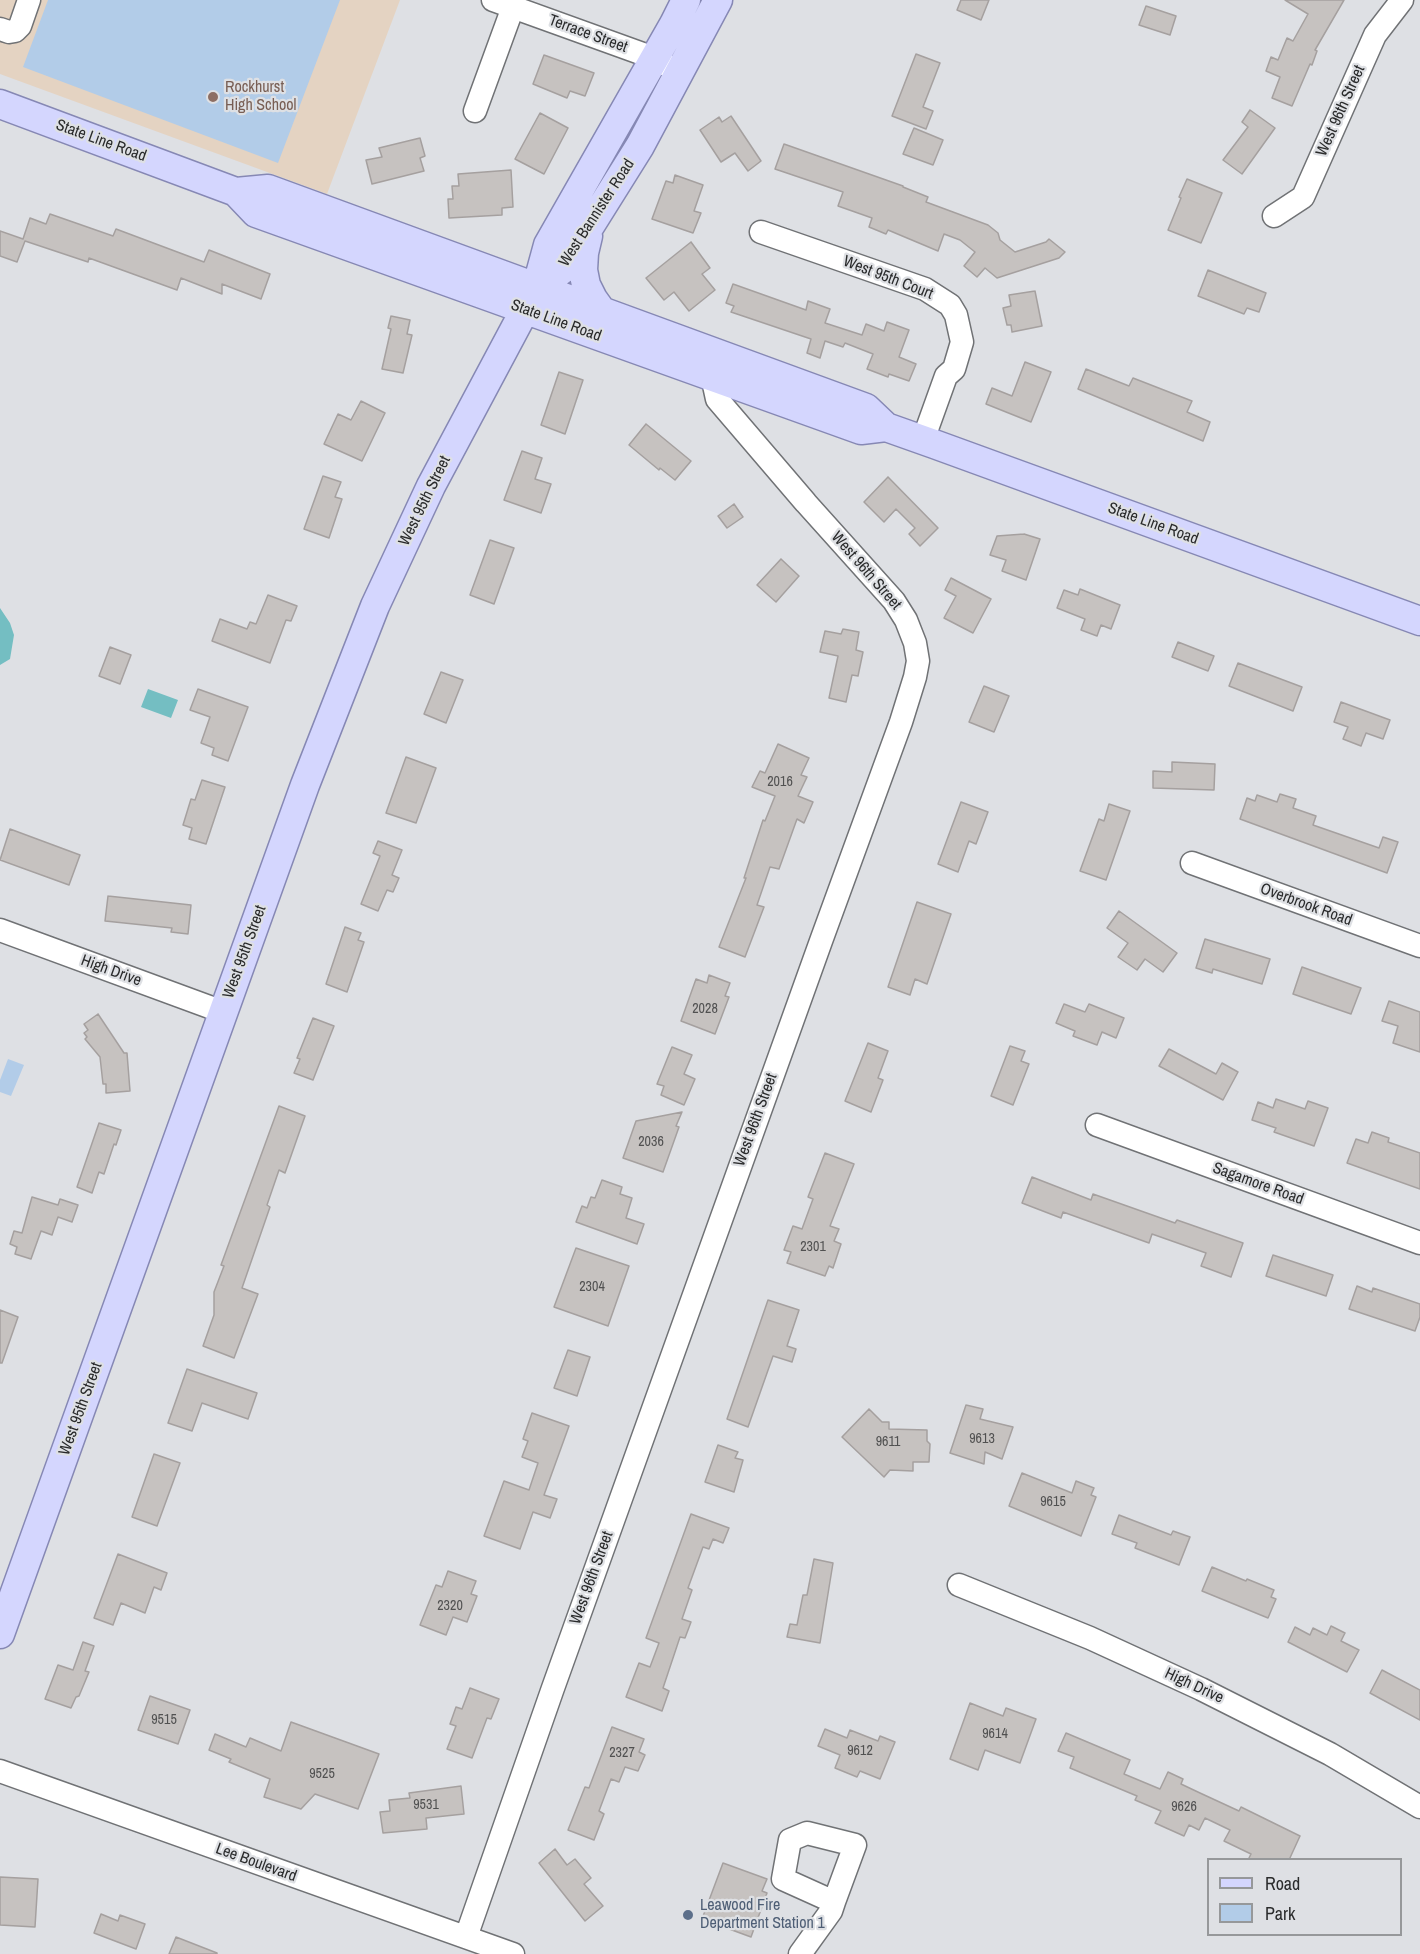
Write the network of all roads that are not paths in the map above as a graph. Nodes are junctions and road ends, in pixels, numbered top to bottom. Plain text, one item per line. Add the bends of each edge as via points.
1 (29, 0) edge
2 (686, 0) edge
3 (718, 0) edge
4 (1402, 0) edge
5 (503, 4) edge
6 (0, 29) edge
7 (654, 58) junction
8 (680, 72) junction
9 (0, 104) edge
10 (475, 111) dead end
11 (1274, 216) dead end
12 (591, 224) junction
13 (761, 232) dead end
14 (530, 299) junction
15 (603, 313) junction
16 (715, 365) junction
17 (929, 442) junction
18 (1420, 621) edge
19 (1192, 863) dead end
20 (0, 930) edge
21 (1420, 946) edge
22 (223, 1012) junction
23 (1097, 1125) dead end
24 (1420, 1243) edge
25 (959, 1585) dead end
26 (0, 1634) edge
27 (0, 1771) edge
28 (1420, 1808) edge
29 (834, 1902) dead end
30 (466, 1937) junction
31 (513, 1954) edge
32 (800, 1954) edge

1 - 6 street via 15,31
2 - 7 main road, West Bannister Road
3 - 8 main road, West Bannister Road
4 - 11 street, West 96th Street via 1375,35 1303,197
5 - 7 street, Terrace Street
5 - 10 street
7 - 8 street, Terrace Street
7 - 14 main road, West Bannister Road via 548,244
8 - 12 main road, West Bannister Road
9 - 14 main road, State Line Road via 236,192 256,213
12 - 14 main road, West Bannister Road via 563,269
12 - 15 main road via 584,253 586,285
13 - 17 street, West 95th Court via 925,289 950,305 962,342 954,369 946,376
14 - 15 main road, State Line Road
14 - 16 main road, State Line Road
14 - 22 main road, West 95th Street via 431,486 375,606 305,784
15 - 16 main road, State Line Road
16 - 17 main road, State Line Road via 861,429 886,427
16 - 30 street, West 96th Street via 717,399 894,602 906,620 918,661 901,722
17 - 18 main road, State Line Road
19 - 21 street, Overbrook Road
20 - 22 street, High Drive
22 - 26 main road, West 95th Street
23 - 24 street, Sagamore Road
25 - 28 street, High Drive via 1090,1638 1201,1689 1330,1754
27 - 30 street, Lee Boulevard
29 - 32 street
30 - 31 street, Lee Boulevard

